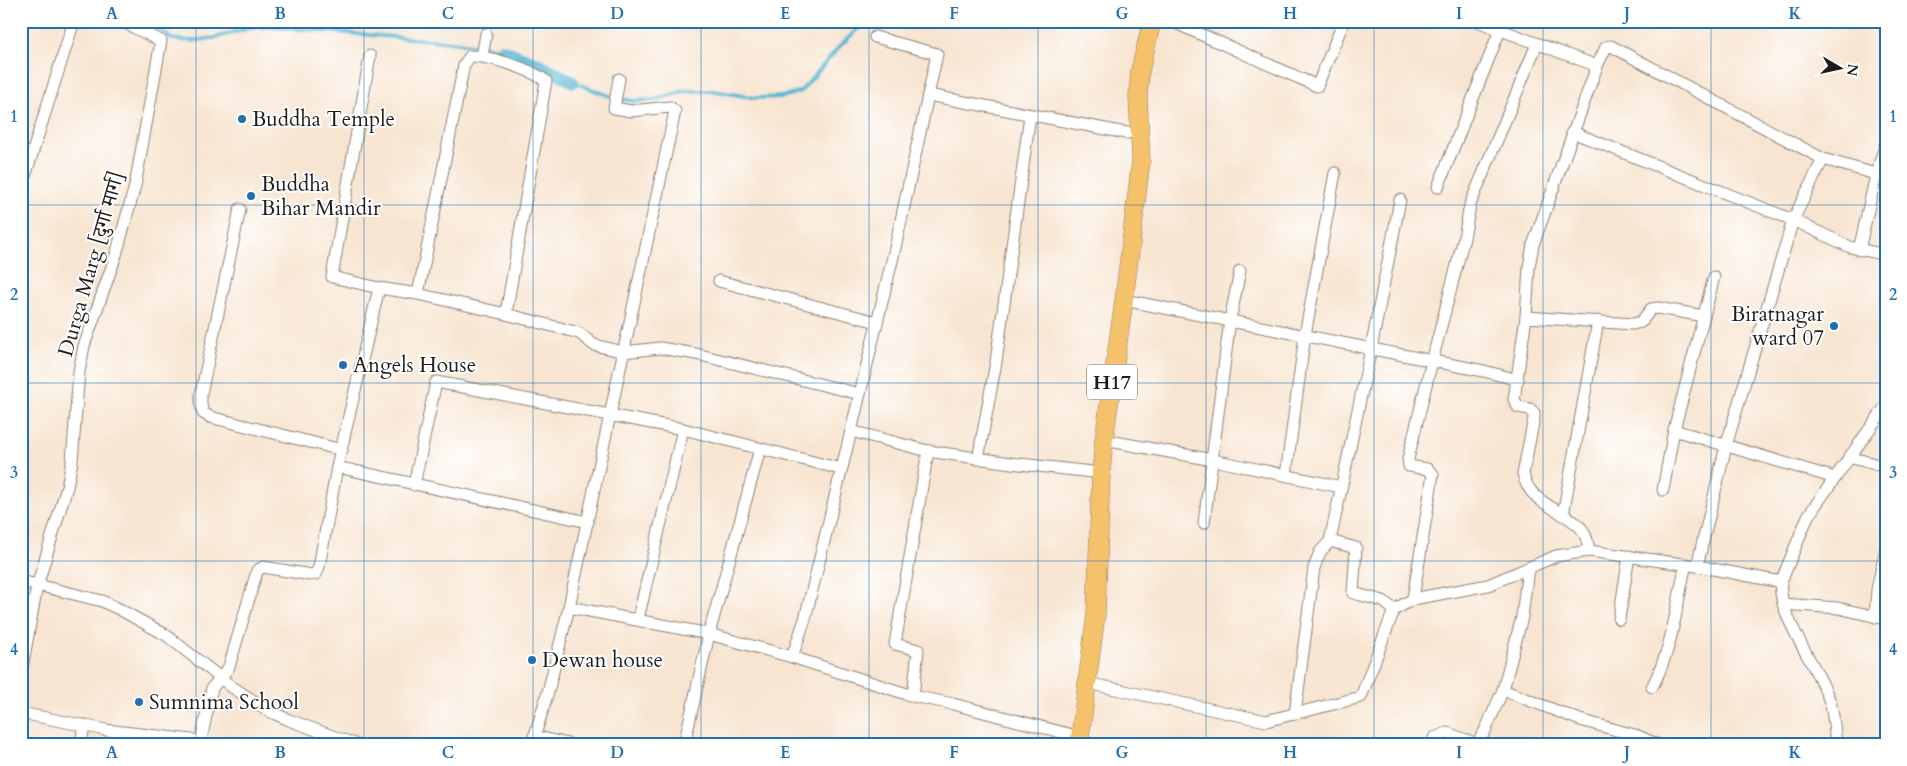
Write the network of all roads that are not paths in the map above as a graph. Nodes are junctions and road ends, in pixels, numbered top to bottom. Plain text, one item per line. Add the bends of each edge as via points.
1 (74, 21) edge
2 (121, 21) edge
3 (1152, 21) edge
4 (1171, 21) edge
5 (1344, 21) edge
6 (1477, 21) edge
7 (1500, 30) junction
8 (486, 34) dead end
9 (875, 37) dead end
10 (1537, 44) junction
11 (370, 56) dead end
12 (482, 56) junction
13 (1597, 66) junction
14 (619, 79) dead end
15 (928, 95) junction
16 (1030, 115) junction
17 (1140, 132) junction
18 (1572, 132) junction
19 (1886, 143) edge
20 (1824, 159) junction
21 (1335, 173) dead end
22 (1881, 176) edge
23 (1438, 186) dead end
24 (21, 189) edge
25 (1400, 200) dead end
26 (240, 209) dead end
27 (1793, 220) junction
28 (1859, 250) junction
29 (1886, 255) edge
30 (1240, 271) dead end
31 (1714, 277) dead end
32 (719, 281) dead end
33 (379, 288) junction
34 (418, 294) junction
35 (1124, 300) junction
36 (506, 314) junction
37 (1704, 316) junction
38 (1526, 317) junction
39 (1230, 320) junction
40 (1598, 321) junction
41 (877, 322) junction
42 (1305, 335) junction
43 (1371, 349) junction
44 (624, 352) junction
45 (1432, 361) junction
46 (1518, 380) junction
47 (860, 394) junction
48 (1886, 406) edge
49 (611, 415) junction
50 (683, 429) junction
51 (1674, 430) junction
52 (851, 431) junction
53 (1104, 440) junction
54 (1726, 446) junction
55 (760, 449) junction
56 (342, 450) junction
57 (928, 451) junction
58 (1849, 456) junction
59 (978, 458) junction
60 (1213, 460) junction
61 (1886, 467) edge
62 (337, 468) junction
63 (841, 469) junction
64 (1101, 473) junction
65 (1286, 475) junction
66 (1835, 478) junction
67 (414, 485) junction
68 (1341, 487) junction
69 (1663, 490) dead end
70 (1563, 515) junction
71 (588, 522) junction
72 (1204, 523) dead end
73 (1330, 541) junction
74 (1886, 548) edge
75 (1589, 551) junction
76 (1629, 556) junction
77 (1691, 565) junction
78 (1528, 568) junction
79 (21, 581) edge
80 (1781, 582) junction
81 (37, 586) junction
82 (1414, 599) junction
83 (1783, 604) junction
84 (569, 607) junction
85 (1394, 610) junction
86 (1880, 618) edge
87 (638, 619) junction
88 (1619, 619) dead end
89 (709, 634) junction
90 (792, 657) junction
91 (21, 673) edge
92 (220, 677) junction
93 (1087, 683) junction
94 (1652, 687) dead end
95 (1503, 690) junction
96 (912, 696) junction
97 (21, 714) edge
98 (1295, 714) junction
99 (84, 725) junction
100 (533, 740) edge
101 (1079, 741) edge
102 (201, 743) edge
103 (81, 745) edge
104 (357, 745) edge
105 (572, 745) edge
106 (684, 745) edge
107 (1431, 745) edge
108 (1658, 745) edge
109 (1836, 745) edge

1 - 24 street
2 - 81 street, Durga Marg [दुर्गा मार्ग] via 161,41 135,186 116,255 84,346 72,461
3 - 17 main road, H17 via 1140,71
4 - 5 street via 1317,86
6 - 7 street
7 - 10 street
7 - 23 street
8 - 12 street
9 - 15 street via 937,54
10 - 13 street
10 - 45 street via 1470,205
11 - 33 street via 332,277
12 - 34 street via 470,56 464,65
12 - 36 street via 536,74 546,81
13 - 18 street
13 - 20 street via 1606,47 1611,46
14 - 44 street via 614,108 631,111 670,107 676,111
15 - 16 street
15 - 41 street
16 - 17 street via 1126,133
16 - 59 street via 996,362
17 - 35 main road, H17 via 1141,161
18 - 27 street
18 - 38 street via 1532,245
19 - 22 street
20 - 22 street
20 - 27 street
21 - 42 street
22 - 28 street
25 - 43 street
26 - 56 street via 202,394 203,413
27 - 28 street
27 - 54 street
28 - 29 street
30 - 39 street
31 - 37 street
32 - 41 street
33 - 34 street
33 - 56 street
34 - 36 street
35 - 39 street
35 - 53 main road, H17
36 - 44 street via 579,333 594,345
37 - 40 street via 1658,308 1651,309 1641,322 1633,324
37 - 51 street
38 - 40 street
38 - 46 street
39 - 42 street
39 - 60 street
40 - 70 street
41 - 47 street
42 - 43 street
42 - 65 street
43 - 45 street
43 - 68 street
44 - 47 street via 660,348 696,354
44 - 49 street
45 - 46 street
45 - 82 street via 1408,459 1409,466 1433,474
46 - 70 street via 1515,404 1534,413 1522,474 1535,497
47 - 52 street
48 - 58 street
49 - 50 street
49 - 67 street via 436,382
49 - 71 street
50 - 55 street
50 - 87 street
51 - 54 street
51 - 69 street
52 - 57 street
52 - 63 street
53 - 60 street
53 - 64 main road, H17
54 - 66 street
54 - 77 street
55 - 63 street
55 - 89 street
56 - 62 street
57 - 59 street
57 - 96 street via 895,644 918,650
58 - 61 street
58 - 66 street
59 - 64 street
60 - 65 street
60 - 72 street
62 - 67 street
62 - 92 street via 316,574 263,567 257,571 229,667
63 - 90 street via 805,619
64 - 93 main road, H17 via 1096,614
65 - 68 street
66 - 80 street via 1808,516
67 - 71 street
68 - 73 street
70 - 75 street via 1580,526 1588,539
71 - 84 street
73 - 85 street via 1356,548 1353,593 1383,601
73 - 98 street via 1320,552 1314,568
74 - 86 street via 1877,590
75 - 76 street
75 - 78 street via 1556,556
76 - 77 street
76 - 88 street
77 - 80 street
77 - 94 street via 1663,668
78 - 82 street via 1488,585
78 - 95 street via 1522,617
79 - 81 street
80 - 83 street
81 - 91 street, Durga Marg [दुर्गा मार्ग]
81 - 92 street via 102,601 119,609 166,635
82 - 85 street
83 - 86 street via 1838,608
83 - 109 street via 1827,692
84 - 87 street
84 - 100 street
85 - 98 street via 1361,697
87 - 89 street
89 - 90 street
89 - 106 street
90 - 96 street
92 - 102 street via 212,688
92 - 104 street via 271,712
93 - 98 street via 1266,721
93 - 101 main road, H17
95 - 107 street via 1477,744 1447,733 1434,738
95 - 108 street via 1580,720
96 - 101 street via 953,704
97 - 99 street
99 - 102 street
99 - 103 street
100 - 105 street

